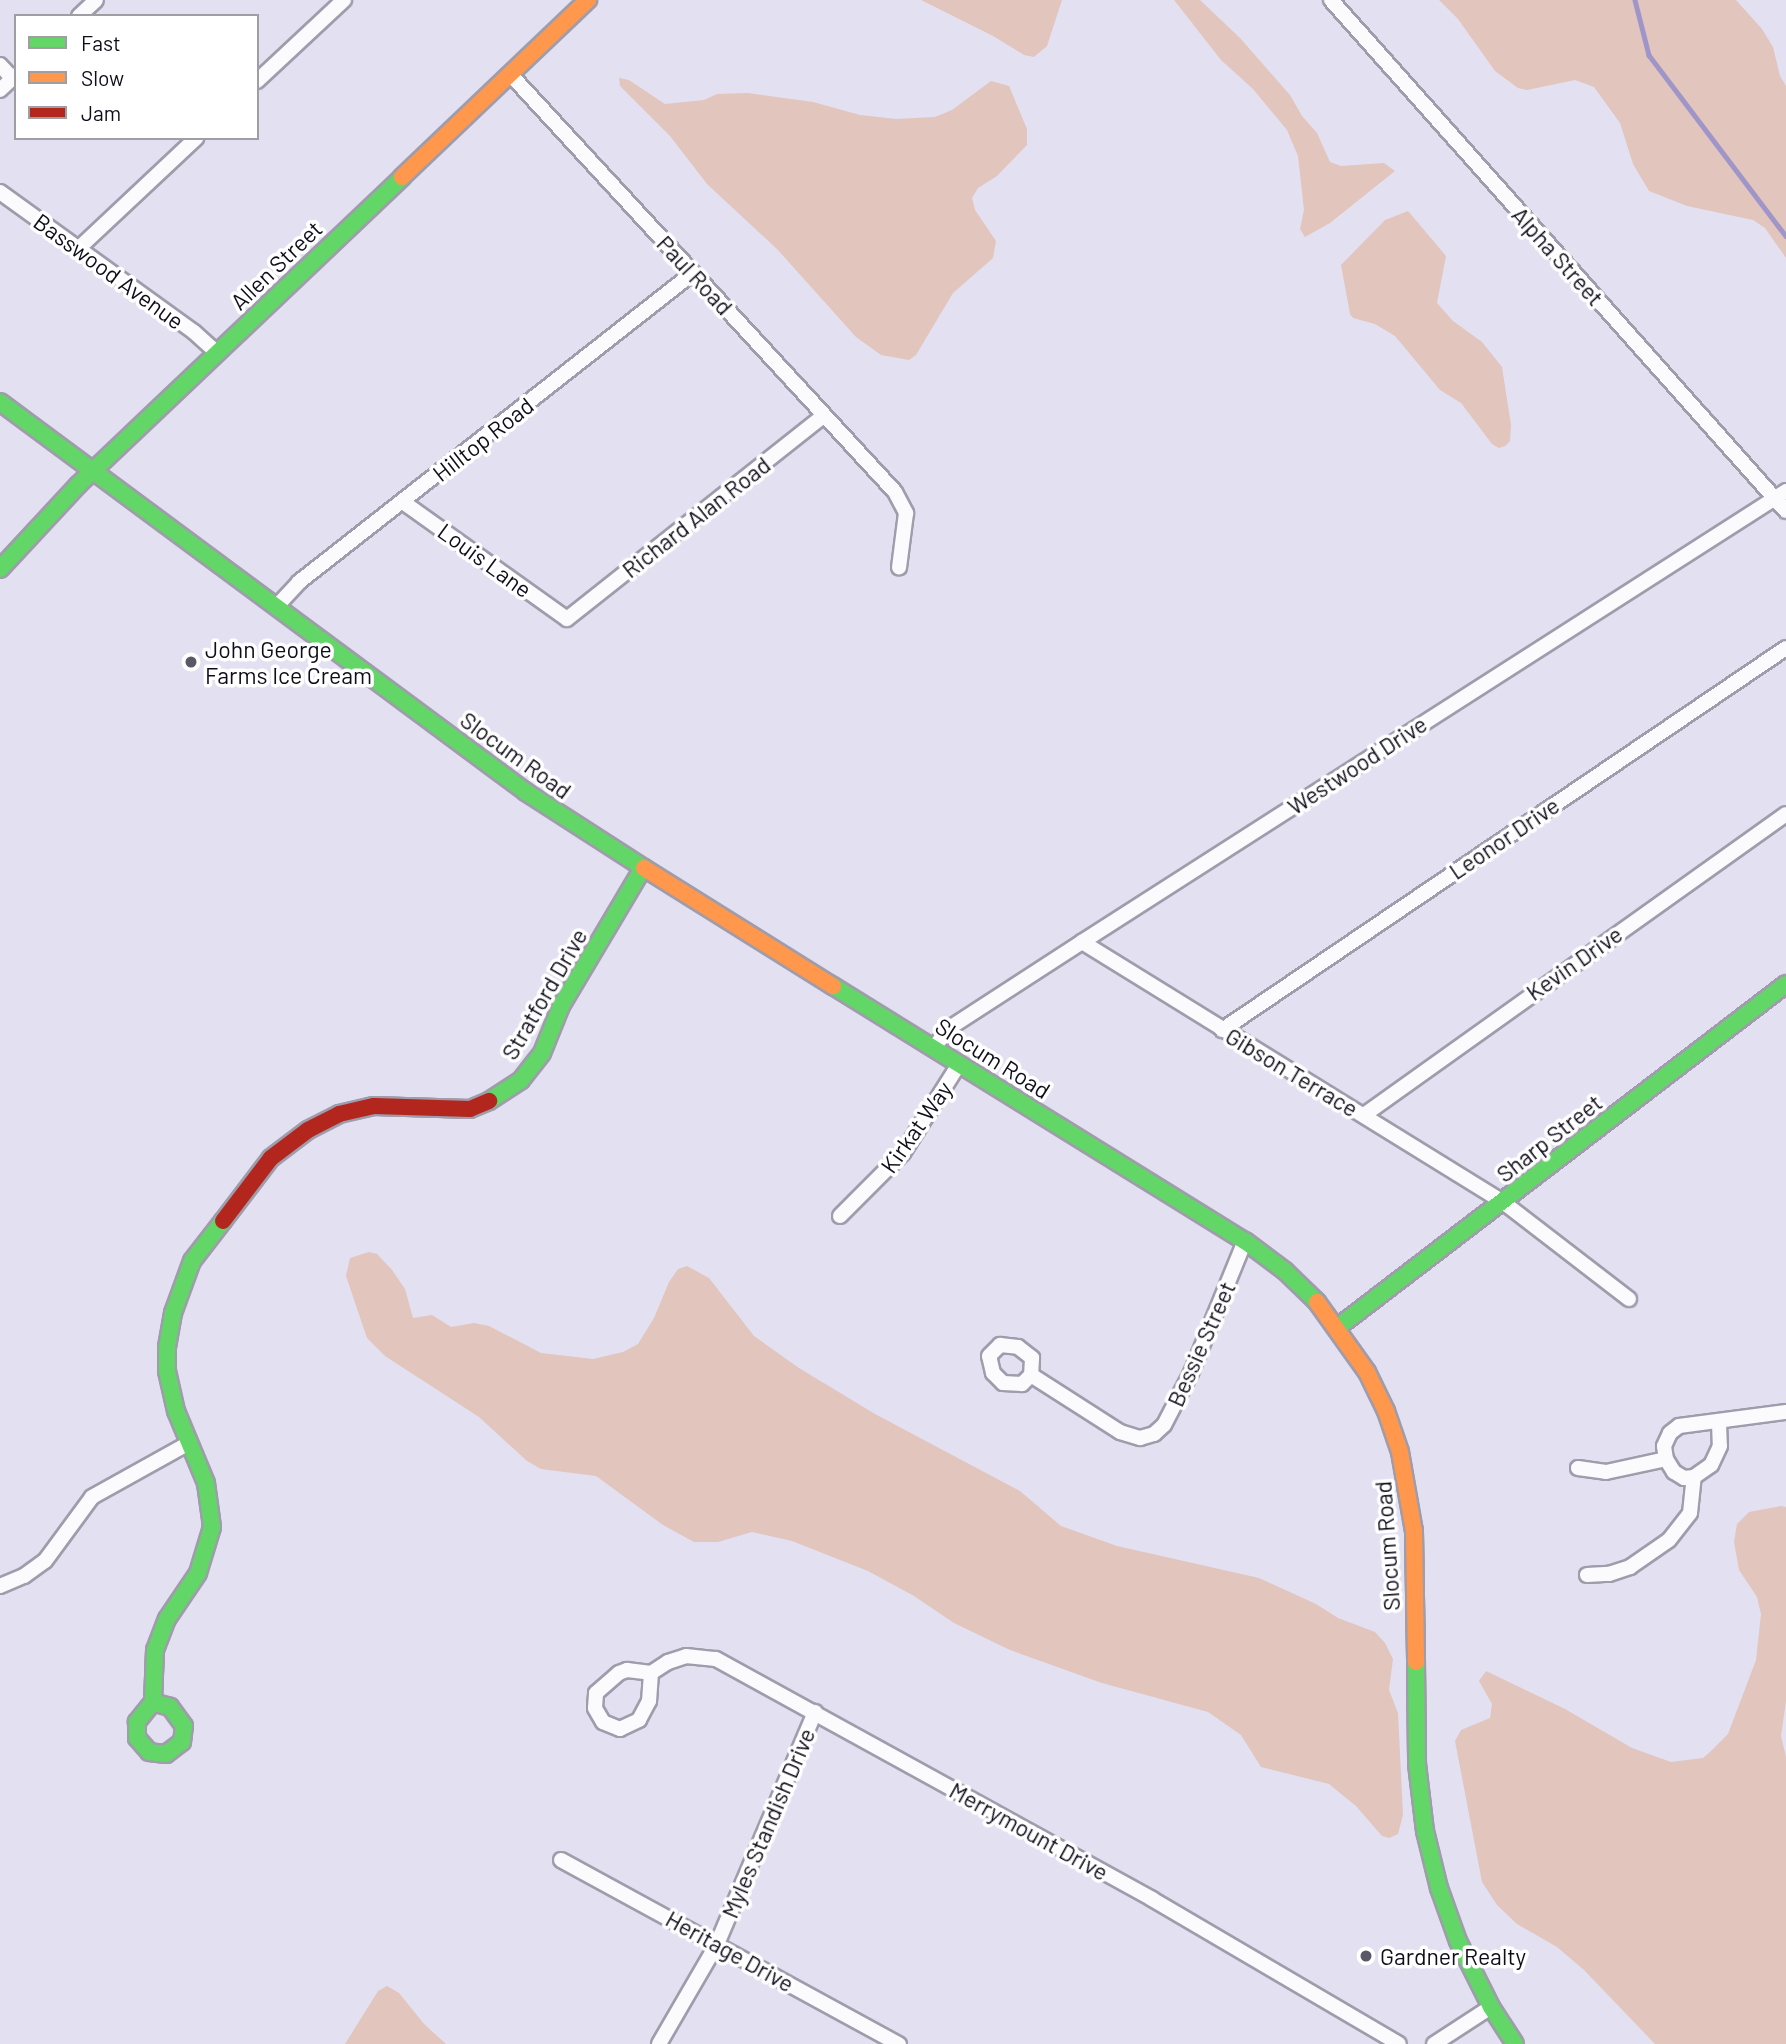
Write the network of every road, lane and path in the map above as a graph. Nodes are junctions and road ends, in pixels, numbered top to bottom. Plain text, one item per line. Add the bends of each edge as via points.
1 (96, 0) edge
2 (344, 0) edge
3 (588, 0) edge
4 (1331, 0) edge
5 (81, 14) edge
6 (0, 65) edge
7 (510, 74) junction
8 (14, 76) edge
9 (259, 79) edge
10 (0, 90) edge
11 (194, 140) edge
12 (0, 192) edge
13 (79, 248) junction
14 (693, 273) junction
15 (217, 353) junction
16 (0, 402) edge
17 (824, 415) junction
18 (92, 472) junction
19 (1781, 495) edge
20 (403, 502) junction
21 (1786, 512) edge
22 (899, 568) dead end
23 (0, 569) edge
24 (276, 607) junction
25 (567, 619) joint
26 (1786, 648) edge
27 (1786, 814) edge
28 (643, 868) junction
29 (1082, 942) junction
30 (1786, 984) edge
31 (1222, 1030) junction
32 (934, 1047) junction
33 (959, 1064) junction
34 (1364, 1115) junction
35 (1503, 1202) junction
36 (840, 1216) dead end
37 (1245, 1241) junction
38 (1629, 1298) dead end
39 (1339, 1327) junction
40 (1031, 1375) dead end
41 (1786, 1412) edge
42 (1719, 1422) junction
43 (188, 1443) junction
44 (1666, 1459) junction
45 (1578, 1468) dead end
46 (1694, 1477) junction
47 (1587, 1575) dead end
48 (0, 1586) edge
49 (650, 1673) junction
50 (153, 1702) dead end
51 (815, 1712) junction
52 (561, 1860) dead end
53 (717, 1944) junction
54 (1491, 2007) junction
55 (659, 2044) edge
56 (899, 2044) edge
57 (1399, 2044) edge
58 (1434, 2044) edge
59 (1515, 2044) edge

1 - 5 street
2 - 9 street
3 - 7 street, Allen Street
4 - 19 street, Alpha Street
6 - 8 street
7 - 14 street, Paul Road
7 - 15 street, Allen Street
8 - 10 street
11 - 13 street
12 - 13 street, Basswood Avenue
13 - 15 street, Basswood Avenue
14 - 17 street, Paul Road
14 - 20 street, Hilltop Road
15 - 18 street, Allen Street
16 - 18 street, Slocum Road
17 - 22 street, Paul Road via 881,475 906,513
17 - 25 street, Richard Alan Road
18 - 23 street, Allen Street
18 - 24 street, Slocum Road
19 - 21 street, Alpha Street
19 - 29 street, Westwood Drive
20 - 24 street, Hilltop Road via 299,582
20 - 25 street, Louis Lane
24 - 28 street, Slocum Road via 526,792
26 - 31 street, Leonor Drive
27 - 34 street, Kevin Drive
28 - 32 street, Slocum Road
28 - 43 street, Stratford Drive via 561,1006 542,1054 521,1080 470,1109 384,1105 331,1118 285,1145 212,1232 182,1283 167,1346 171,1395
29 - 31 street, Gibson Terrace
29 - 32 street, Westwood Drive via 951,1027
30 - 35 street, Sharp Street
31 - 34 street, Gibson Terrace
32 - 33 street, Slocum Road
33 - 36 street, Kirkat Way via 903,1153
33 - 37 street, Slocum Road
34 - 35 street, Gibson Terrace
35 - 38 street, Gibson Terrace
35 - 39 street, Sharp Street
37 - 39 street, Slocum Road via 1297,1282
37 - 40 street, Bessie Street via 1161,1429 1145,1438 1120,1432
39 - 54 street, Slocum Road via 1382,1402 1405,1471 1414,1531 1417,1764 1425,1831 1448,1915
41 - 42 street
42 - 44 street via 1690,1422 1674,1429 1664,1446
42 - 46 street via 1718,1453 1706,1470
43 - 48 street via 92,1497 45,1561
43 - 50 street, Stratford Drive via 206,1483 212,1527 198,1573 159,1635 152,1664
44 - 45 street via 1606,1472
44 - 46 street via 1677,1475
46 - 47 street via 1689,1513 1669,1540 1630,1567
49 - 49 street, Merrymount Drive via 649,1701 639,1720 620,1729 603,1722 595,1703 598,1689 626,1670
49 - 51 street, Merrymount Drive via 677,1658 703,1656
51 - 53 street, Myles Standish Drive
51 - 57 street, Merrymount Drive via 1152,1899
52 - 53 street, Heritage Drive
53 - 55 street, Myles Standish Drive
53 - 56 street, Heritage Drive
54 - 58 street
54 - 59 street, Slocum Road

